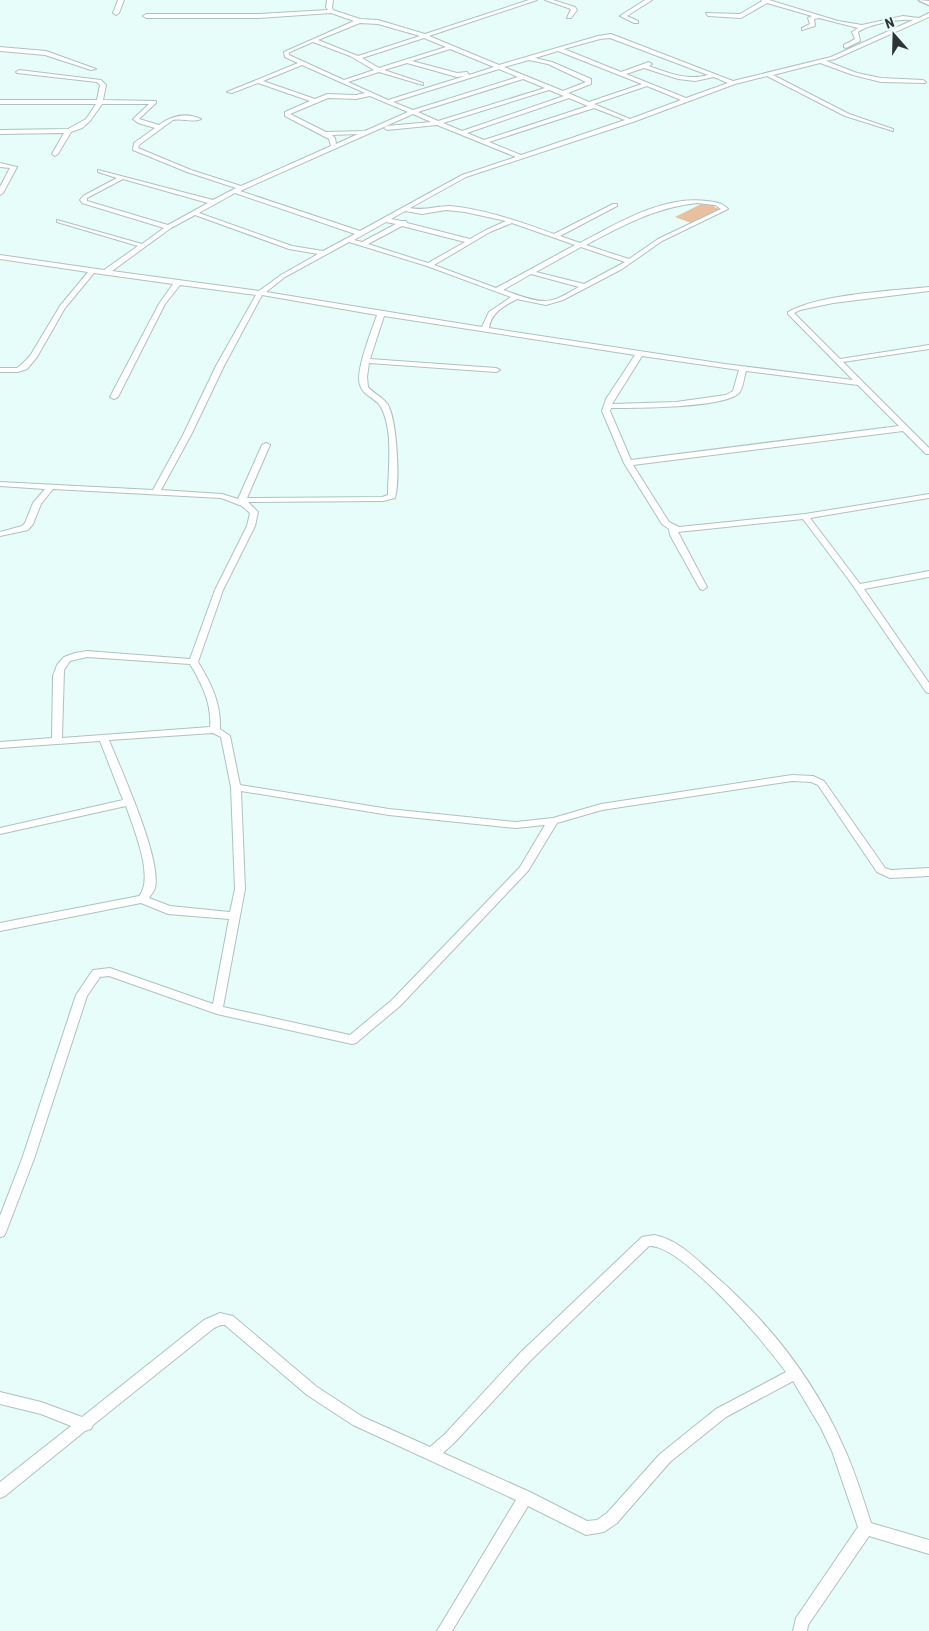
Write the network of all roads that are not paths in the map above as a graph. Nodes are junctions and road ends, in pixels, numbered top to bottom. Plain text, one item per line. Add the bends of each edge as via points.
1 (121, 0) edge
2 (330, 0) edge
3 (534, 0) edge
4 (548, 0) edge
5 (649, 0) edge
6 (765, 0) edge
7 (922, 0) edge
8 (929, 3) edge
9 (331, 11) junction
10 (116, 13) dead end
11 (708, 14) dead end
12 (929, 14) edge
13 (146, 16) dead end
14 (817, 16) junction
15 (569, 17) dead end
16 (920, 20) junction
17 (359, 21) junction
18 (636, 22) dead end
19 (862, 27) junction
20 (804, 29) dead end
21 (422, 35) junction
22 (313, 40) junction
23 (450, 47) junction
24 (0, 49) edge
25 (558, 49) junction
26 (358, 58) junction
27 (528, 58) junction
28 (667, 59) junction
29 (406, 61) junction
30 (660, 61) dead end
31 (822, 62) junction
32 (302, 63) junction
33 (592, 63) junction
34 (652, 63) dead end
35 (584, 65) dead end
36 (810, 65) junction
37 (645, 66) junction
38 (499, 67) junction
39 (576, 68) dead end
40 (93, 69) dead end
41 (378, 70) junction
42 (568, 70) junction
43 (19, 72) dead end
44 (478, 74) junction
45 (620, 74) junction
46 (767, 74) junction
47 (713, 76) junction
48 (523, 77) junction
49 (259, 80) junction
50 (342, 82) junction
51 (923, 82) dead end
52 (733, 83) junction
53 (421, 84) dead end
54 (646, 85) junction
55 (549, 88) junction
56 (230, 92) dead end
57 (371, 94) junction
58 (566, 95) junction
59 (686, 100) junction
60 (314, 101) junction
61 (0, 102) edge
62 (100, 102) junction
63 (388, 102) junction
64 (590, 105) junction
65 (413, 112) junction
66 (198, 119) dead end
67 (631, 120) junction
68 (437, 123) junction
69 (160, 127) junction
70 (378, 128) junction
71 (890, 130) dead end
72 (69, 131) junction
73 (0, 132) edge
74 (368, 133) junction
75 (461, 133) junction
76 (326, 134) junction
77 (483, 142) junction
78 (334, 146) junction
79 (55, 154) dead end
80 (520, 157) junction
81 (0, 165) edge
82 (100, 171) dead end
83 (123, 177) junction
84 (242, 188) junction
85 (234, 191) junction
86 (0, 193) edge
87 (212, 202) junction
88 (615, 205) dead end
89 (402, 209) junction
90 (422, 212) junction
91 (194, 213) junction
92 (384, 219) junction
93 (59, 221) dead end
94 (512, 221) junction
95 (402, 223) junction
96 (169, 228) junction
97 (359, 233) junction
98 (554, 236) junction
99 (348, 240) junction
100 (470, 241) junction
101 (364, 244) junction
102 (580, 244) junction
103 (142, 246) junction
104 (323, 253) junction
105 (2, 259) edge
106 (628, 261) junction
107 (428, 265) junction
108 (92, 271) junction
109 (105, 272) junction
110 (530, 272) junction
111 (178, 283) junction
112 (583, 286) junction
113 (929, 289) edge
114 (497, 290) junction
115 (260, 293) junction
116 (517, 296) junction
117 (381, 314) junction
118 (485, 330) junction
119 (929, 347) edge
120 (640, 353) junction
121 (367, 361) junction
122 (838, 361) junction
123 (743, 369) junction
124 (0, 370) edge
125 (496, 370) dead end
126 (858, 383) junction
127 (114, 397) dead end
128 (607, 406) junction
129 (905, 428) junction
130 (266, 445) dead end
131 (927, 449) edge
132 (628, 463) junction
133 (161, 481) junction
134 (0, 484) edge
135 (50, 488) junction
136 (138, 492) junction
137 (156, 492) junction
138 (929, 496) edge
139 (244, 502) junction
140 (805, 516) junction
141 (673, 528) junction
142 (0, 534) edge
143 (929, 574) edge
144 (703, 587) dead end
145 (858, 587) junction
146 (193, 662) junction
147 (929, 690) edge
148 (215, 730) junction
149 (103, 738) junction
150 (57, 742) junction
151 (0, 745) edge
152 (236, 787) junction
153 (129, 802) junction
154 (553, 821) junction
155 (0, 831) edge
156 (929, 872) edge
157 (142, 899) junction
158 (236, 916) junction
159 (0, 927) edge
160 (217, 1010) junction
161 (0, 1232) edge
162 (796, 1373) junction
163 (0, 1398) edge
164 (86, 1425) junction
165 (431, 1454) junction
166 (0, 1491) edge
167 (525, 1496) junction
168 (866, 1528) junction
169 (929, 1547) edge
170 (444, 1631) edge
171 (800, 1631) edge

1 - 10 street
2 - 9 street via 328,7
3 - 21 street
4 - 15 street via 573,8
5 - 18 street via 623,16
6 - 11 street via 741,16
6 - 14 street
7 - 8 street
9 - 13 street via 268,16
9 - 17 street
12 - 16 street
14 - 19 street
14 - 20 street via 811,18 813,25
16 - 19 street via 903,18
16 - 31 street
17 - 21 street via 378,22
17 - 22 street
19 - 36 street via 854,32 856,42 804,59
21 - 23 street
21 - 26 street
22 - 26 street
22 - 32 street via 286,53
23 - 29 street
23 - 38 street
24 - 40 street via 46,53
25 - 27 street
25 - 28 street via 611,36
25 - 33 street
26 - 41 street
27 - 38 street
27 - 42 street
28 - 30 street
28 - 47 street
29 - 41 street
29 - 44 street via 457,75
31 - 36 street
31 - 51 street via 881,80
32 - 49 street
32 - 50 street
33 - 35 street
33 - 45 street
34 - 37 street
36 - 46 street
37 - 45 street
37 - 47 street via 684,80
38 - 44 street
38 - 48 street
39 - 42 street
41 - 50 street
41 - 53 street
42 - 58 street via 589,80 589,83
43 - 62 street via 99,81 103,85
44 - 63 street
45 - 54 street
46 - 52 street
46 - 71 street via 848,115
47 - 52 street
48 - 55 street
48 - 65 street
49 - 56 street
49 - 60 street
50 - 57 street
52 - 59 street
54 - 59 street
54 - 64 street
55 - 58 street
55 - 68 street
57 - 60 street via 327,96
57 - 63 street
58 - 64 street
58 - 75 street
59 - 67 street
60 - 76 street via 287,116
61 - 62 street
62 - 69 street via 154,102 136,119
62 - 72 street via 91,119
63 - 65 street
64 - 67 street
64 - 77 street
65 - 68 street
65 - 70 street
66 - 69 street via 175,117
67 - 80 street
68 - 70 street
68 - 75 street
69 - 84 street via 136,144 135,149
70 - 74 street
72 - 73 street
72 - 79 street
74 - 76 street
74 - 78 street
75 - 77 street
76 - 78 street via 332,138
77 - 80 street
78 - 84 street
80 - 89 street via 464,176
81 - 86 street via 14,167
82 - 83 street
83 - 87 street
83 - 96 street via 85,197 84,202
84 - 85 street
85 - 87 street
85 - 97 street
87 - 91 street
88 - 98 street
89 - 90 street
89 - 92 street
90 - 94 street via 451,208
90 - 95 street
91 - 96 street
91 - 104 street via 292,248
92 - 95 street
92 - 97 street
93 - 103 street
94 - 98 street
94 - 100 street
95 - 100 street
95 - 101 street
96 - 103 street
97 - 99 street
98 - 102 street
99 - 101 street
99 - 104 street
100 - 107 street
101 - 107 street
102 - 106 street
102 - 106 street via 674,203 708,202 725,207 722,212 660,240
102 - 110 street
103 - 109 street
104 - 115 street
105 - 108 street
106 - 112 street
107 - 114 street
108 - 109 street
108 - 124 street via 62,307 24,367
109 - 111 street
110 - 112 street
110 - 114 street
111 - 115 street
111 - 127 street via 162,304
112 - 116 street via 551,302 541,303
113 - 122 street via 864,296 792,310 791,316
114 - 116 street
115 - 117 street
115 - 133 street
116 - 118 street via 489,316
117 - 118 street
117 - 121 street
118 - 120 street
119 - 122 street
120 - 123 street
120 - 128 street
121 - 125 street
121 - 139 street via 363,383 385,406 390,422 392,496 383,500
122 - 126 street
123 - 126 street
123 - 128 street via 736,392 726,398 676,404
126 - 129 street
128 - 132 street via 606,411
129 - 131 street
129 - 132 street
130 - 139 street
132 - 141 street via 666,524
133 - 136 street
133 - 137 street
134 - 135 street
135 - 136 street
135 - 142 street via 37,504 25,528
136 - 137 street
137 - 139 street via 222,496
138 - 140 street
139 - 146 street via 254,512 251,526 219,590
140 - 141 street
140 - 145 street
141 - 144 street
143 - 145 street
145 - 147 street
146 - 148 street via 209,688 216,717
146 - 150 street via 87,654 64,658 58,676
148 - 149 street
148 - 152 street via 225,736
149 - 150 street
149 - 153 street
150 - 151 street
152 - 154 street via 470,822 516,825
152 - 158 street via 240,889
153 - 155 street
153 - 157 street via 148,862 150,887
154 - 156 street via 601,807 792,778 814,779 821,783 881,870 890,874
154 - 160 street via 524,869 396,1003 352,1040
157 - 158 street via 168,910
157 - 159 street
158 - 160 street
160 - 161 street via 110,972 97,973 82,995 28,1159
162 - 165 street via 727,1293 672,1246 659,1240 646,1241 526,1356 450,1438
162 - 167 street via 721,1413 665,1458 612,1518 599,1527 586,1528
162 - 168 street via 838,1449
163 - 164 street via 41,1408
164 - 165 street via 209,1324 220,1319 228,1320 312,1391 358,1421
164 - 166 street
165 - 167 street
167 - 170 street
168 - 169 street
168 - 171 street

